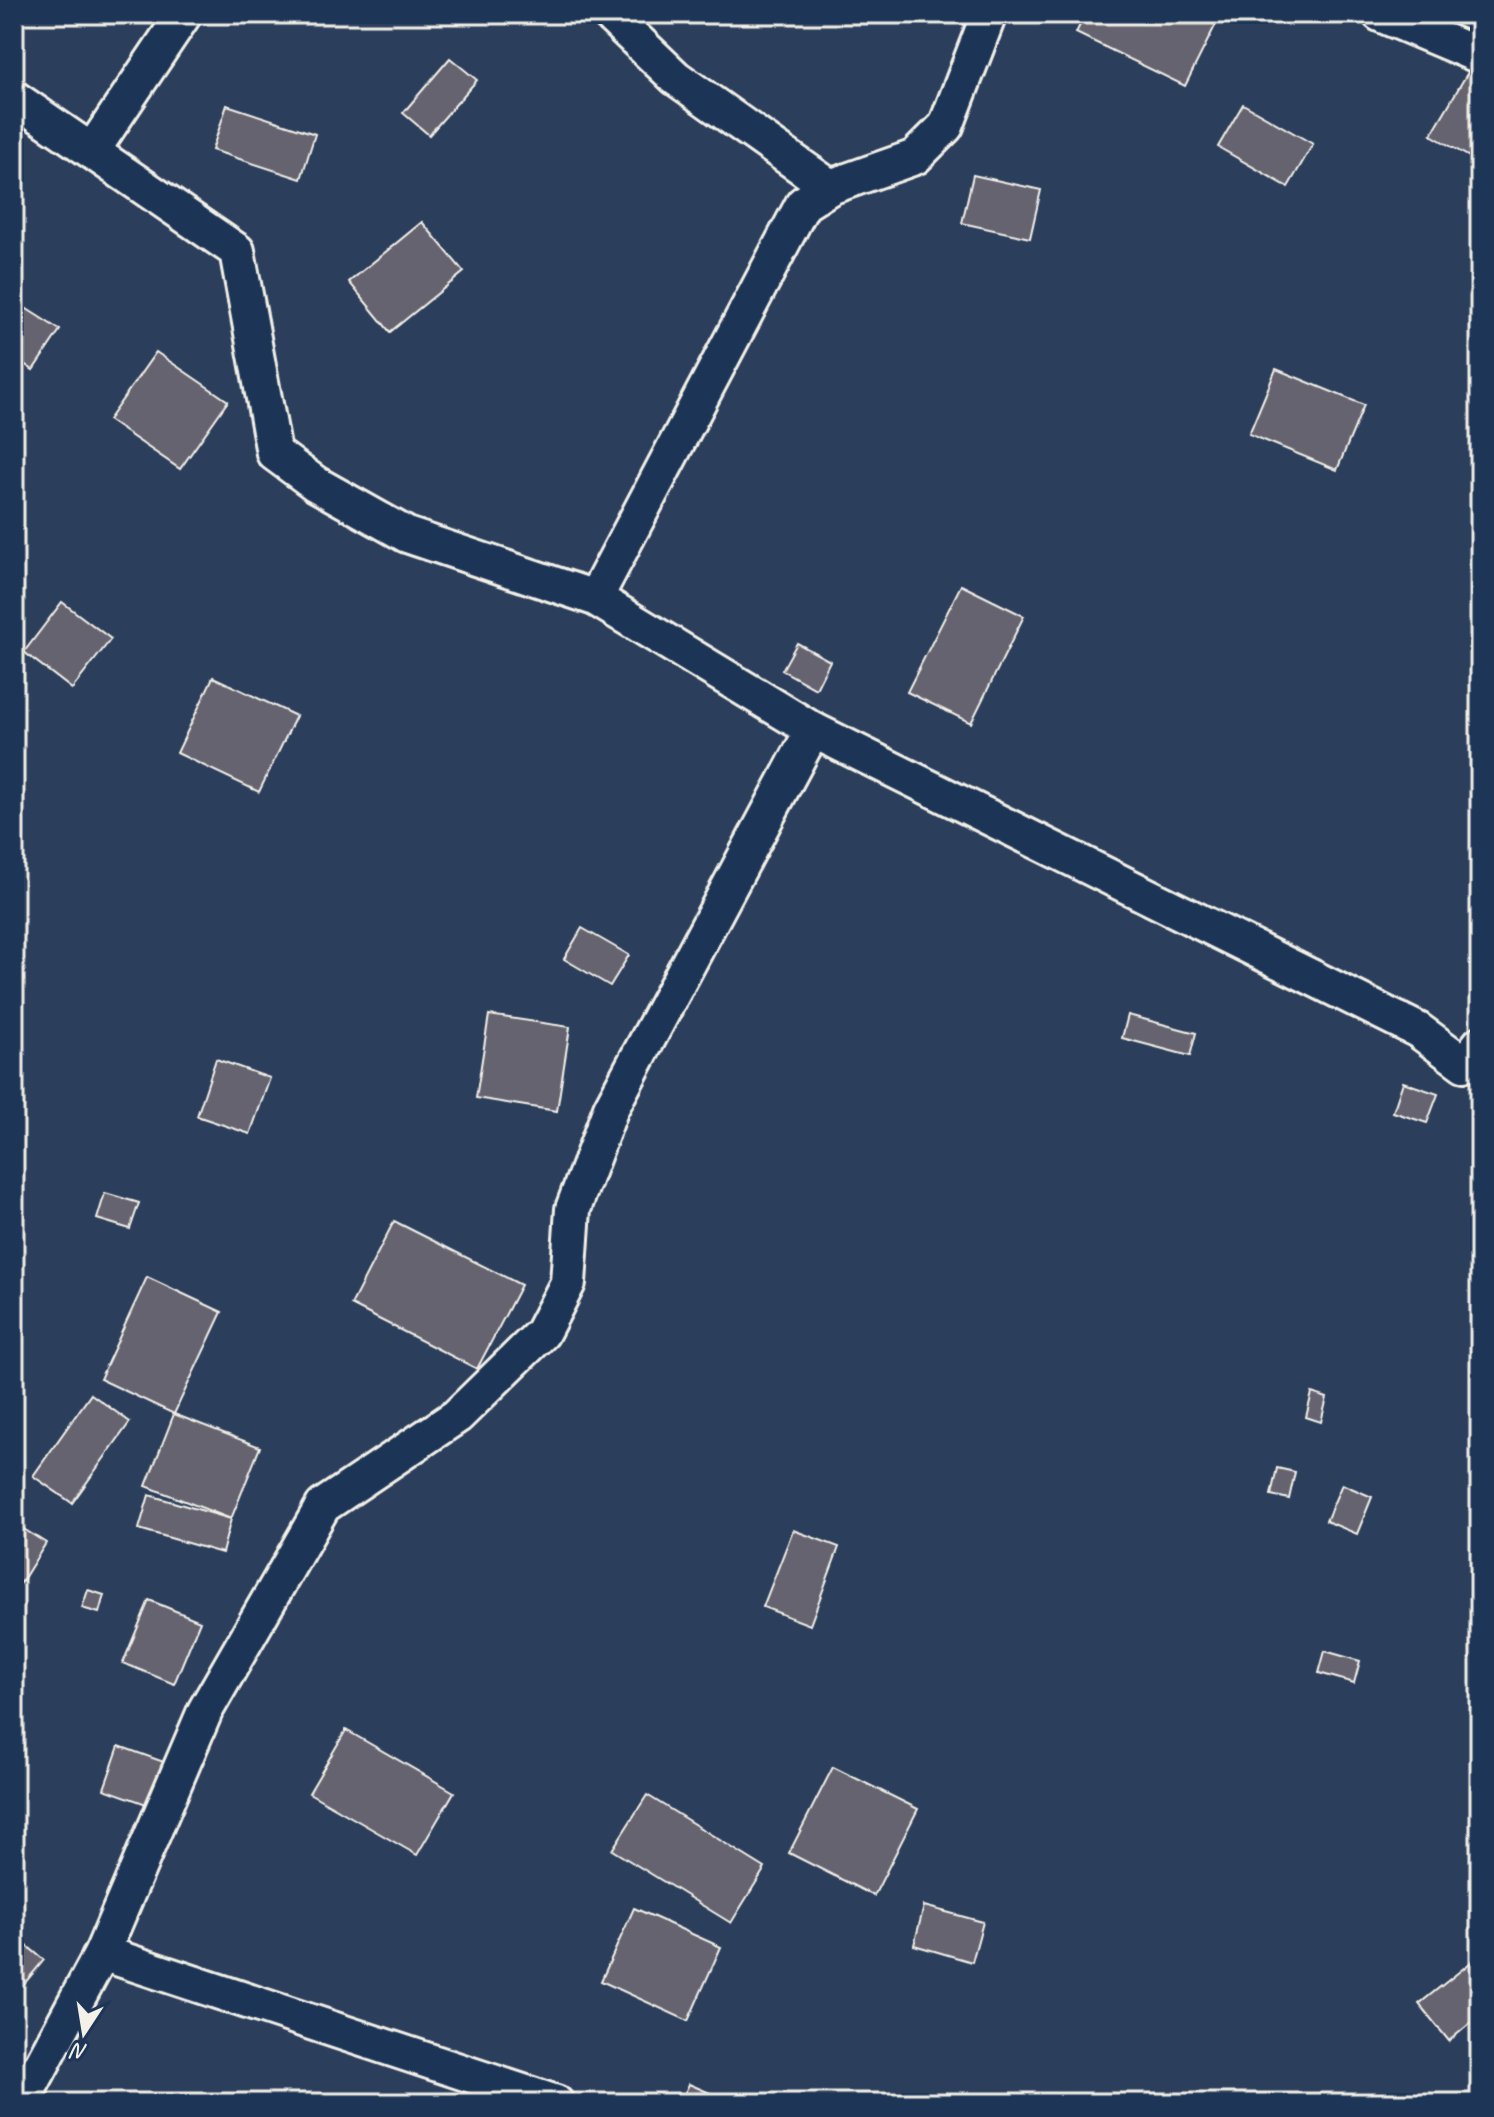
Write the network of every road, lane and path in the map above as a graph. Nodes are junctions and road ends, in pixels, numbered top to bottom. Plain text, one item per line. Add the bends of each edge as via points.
1 (184, 14) edge
2 (609, 14) edge
3 (989, 14) edge
4 (1380, 14) edge
5 (1480, 56) edge
6 (14, 98) edge
7 (92, 151) junction
8 (830, 187) junction
9 (595, 598) junction
10 (813, 730) junction
11 (1480, 1044) edge
12 (102, 1953) junction
13 (21, 2103) edge
14 (556, 2103) edge

1 - 7 street
2 - 8 street via 676,78
3 - 8 street via 946,126 915,157
4 - 5 street
6 - 7 street
7 - 9 street via 237,251 274,453 316,484 407,535
8 - 9 street via 803,204
9 - 10 street
10 - 11 street via 1418,1030 1464,1064
10 - 12 street via 611,1108 573,1209 568,1283 542,1333 457,1416 323,1506 205,1711
12 - 13 street
12 - 14 street

